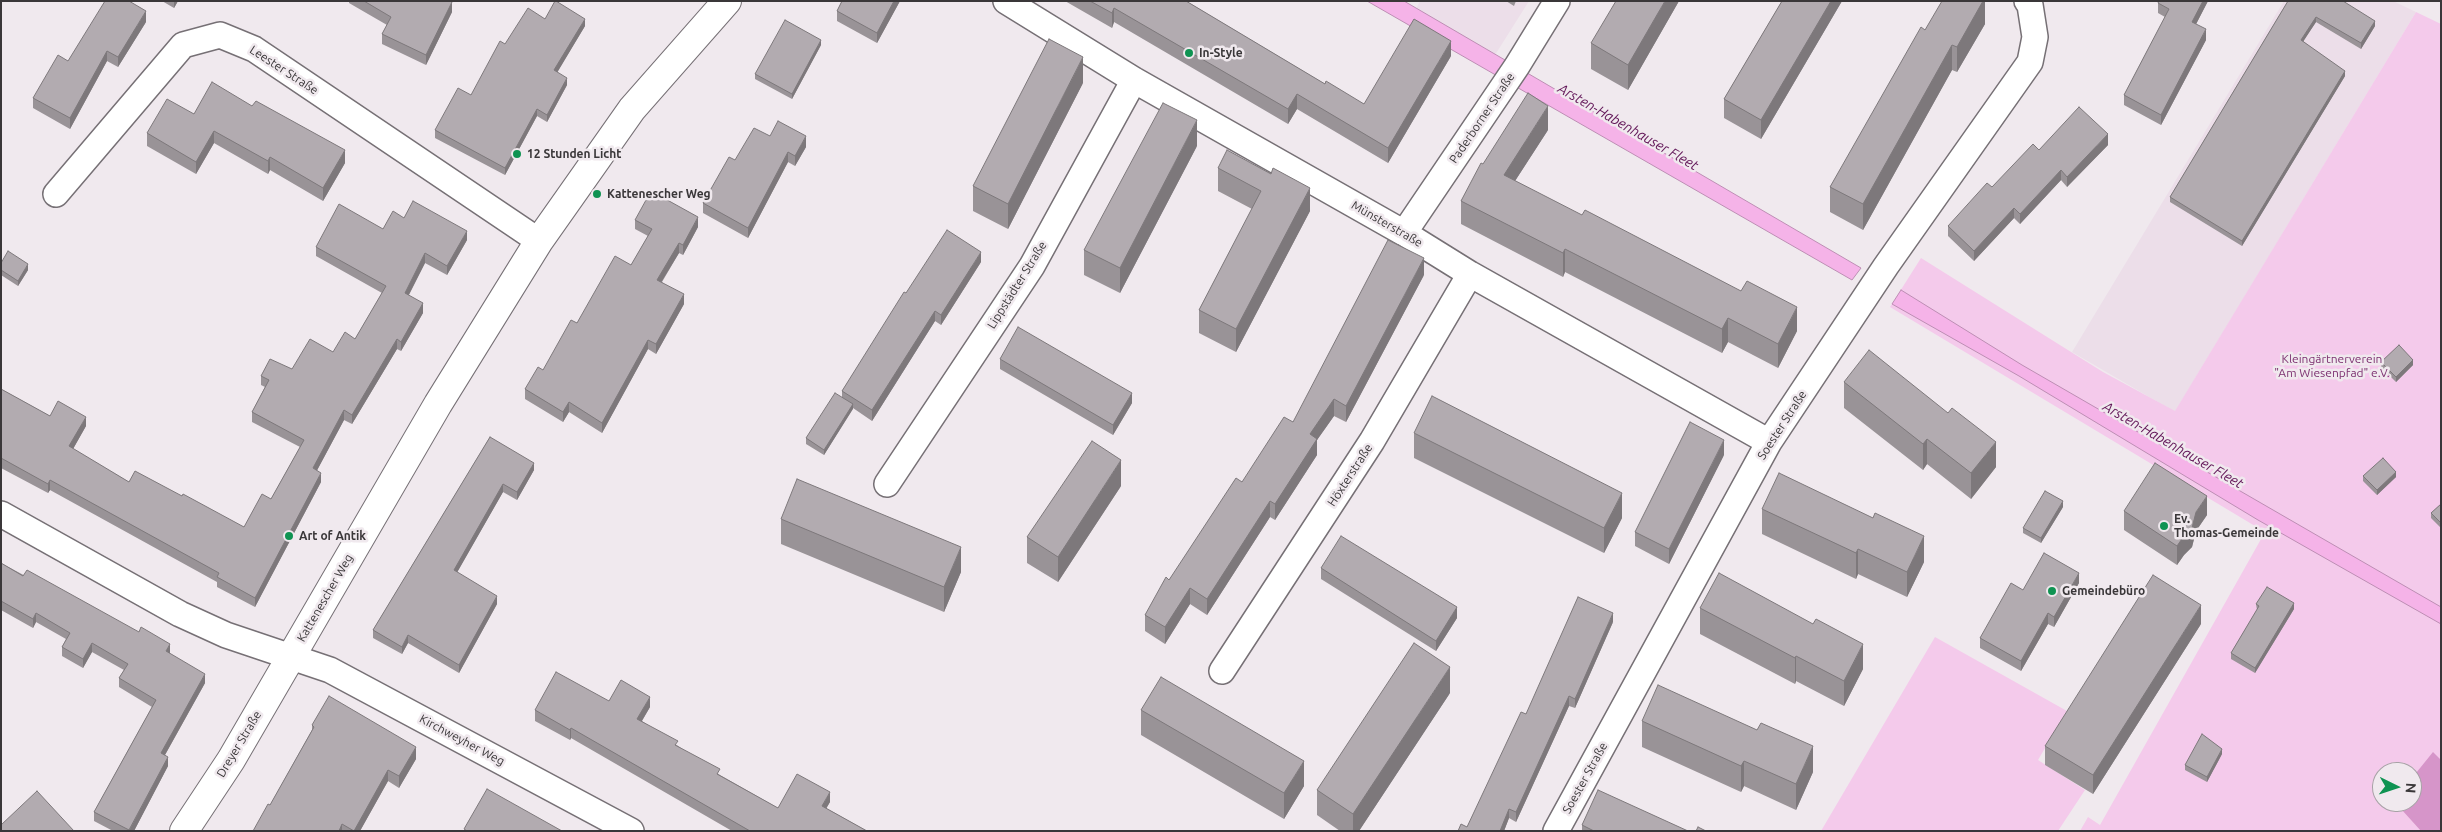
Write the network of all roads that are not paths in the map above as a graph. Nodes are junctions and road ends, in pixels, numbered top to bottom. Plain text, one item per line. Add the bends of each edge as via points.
1 (727, 1) edge
2 (1006, 1) edge
3 (1557, 1) edge
4 (2027, 1) edge
5 (1134, 80) junction
6 (56, 194) dead end
7 (1404, 233) junction
8 (539, 241) junction
9 (1470, 274) junction
10 (1769, 442) junction
11 (887, 484) dead end
12 (1, 514) edge
13 (291, 656) junction
14 (1222, 671) dead end
15 (184, 831) edge
16 (631, 831) edge
17 (1556, 831) edge

1 - 8 street, Kattenescher Weg via 632,109
2 - 5 street, Münsterstraße
3 - 7 street, Paderborner Straße
4 - 10 street, Soester Straße via 2036,37 2030,62 1886,266
5 - 7 street, Münsterstraße
5 - 11 street, Lippstädter Straße via 1032,266
6 - 8 street, Leester Straße via 183,45 220,35 254,49
7 - 9 street, Münsterstraße
8 - 13 street, Kattenescher Weg via 438,404
9 - 10 street, Münsterstraße
9 - 14 street, Höxterstraße via 1372,441
10 - 17 street, Soester Straße
12 - 13 street, Kattenescher Weg via 180,614 226,635
13 - 15 street, Dreyer Straße via 231,760
13 - 16 street, Kirchweyher Weg via 330,670

